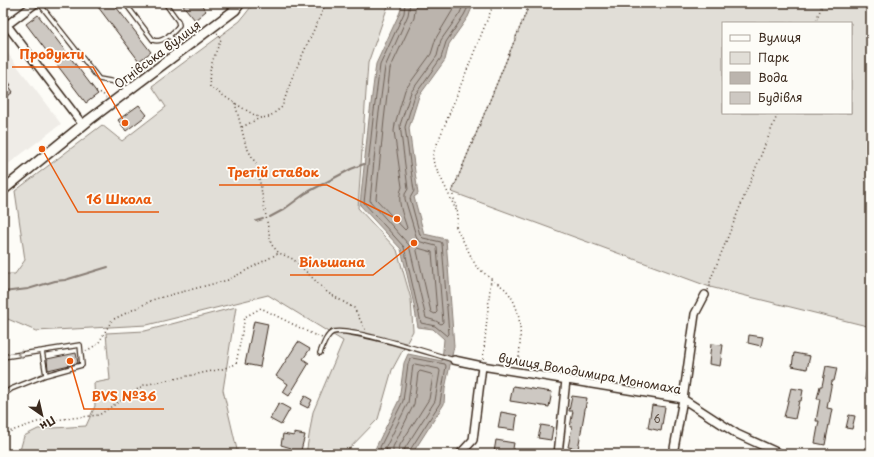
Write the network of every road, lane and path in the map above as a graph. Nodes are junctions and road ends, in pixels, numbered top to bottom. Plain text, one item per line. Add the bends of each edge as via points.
1 (36, 3) edge
2 (40, 3) edge
3 (125, 3) edge
4 (165, 3) edge
5 (240, 3) edge
6 (326, 3) edge
7 (494, 3) edge
8 (530, 3) edge
9 (823, 3) edge
10 (815, 22) edge
11 (5, 23) edge
12 (213, 27) junction
13 (169, 35) junction
14 (181, 50) junction
15 (128, 91) junction
16 (96, 92) dead end
17 (106, 98) dead end
18 (235, 103) junction
19 (778, 114) edge
20 (260, 118) junction
21 (83, 125) junction
22 (241, 127) junction
23 (3, 191) edge
24 (458, 213) junction
25 (279, 253) junction
26 (490, 279) junction
27 (710, 287) dead end
28 (705, 295) dead end
29 (370, 336) junction
30 (326, 339) junction
31 (42, 351) junction
32 (320, 352) dead end
33 (81, 354) junction
34 (3, 357) edge
35 (454, 360) joint
36 (482, 366) junction
37 (517, 372) junction
38 (46, 375) junction
39 (566, 380) junction
40 (3, 395) edge
41 (683, 399) junction
42 (3, 434) edge
43 (460, 454) edge
44 (558, 454) edge
45 (674, 454) edge
46 (781, 454) edge

1 - 11 street
2 - 15 lane via 99,79 121,83
3 - 13 lane via 153,40 161,41
4 - 13 lane via 179,25
5 - 12 street, Огнівська вулиця
6 - 20 path via 292,78 282,107 269,117
7 - 24 path via 433,154 433,161
8 - 24 path via 452,192
9 - 10 path
11 - 21 street
12 - 14 street, Огнівська вулиця
12 - 18 path via 221,39 208,78 210,88
13 - 14 lane
14 - 15 street, Огнівська вулиця
15 - 21 street, Огнівська вулиця
16 - 17 path via 102,93
18 - 20 path
18 - 22 path
19 - 27 path
20 - 22 path
21 - 23 street, Огнівська вулиця
22 - 25 path via 246,146 257,166 271,244
24 - 26 path via 456,227 476,266
25 - 29 path via 293,259 328,293 354,308
25 - 33 path via 228,280 155,299 112,320 98,344
26 - 36 path
26 - 37 path via 506,290 520,322 521,339
28 - 41 street via 695,314
29 - 30 lane via 342,331 332,332
29 - 35 lane
30 - 32 lane
30 - 42 path via 260,308 245,316 236,364 144,385 99,415 37,422
31 - 33 lane via 80,345
31 -> 34 lane
31 - 38 lane
33 - 38 lane via 82,365
35 - 36 street, вулиця Володимира Мономаха
36 - 37 street, вулиця Володимира Мономаха
36 - 43 street via 472,440
37 - 39 street, вулиця Володимира Мономаха
38 - 40 lane via 11,389
39 - 41 street, вулиця Володимира Мономаха
39 - 44 street
41 - 45 street
41 - 46 street, вулиця Володимира Мономаха via 737,434

